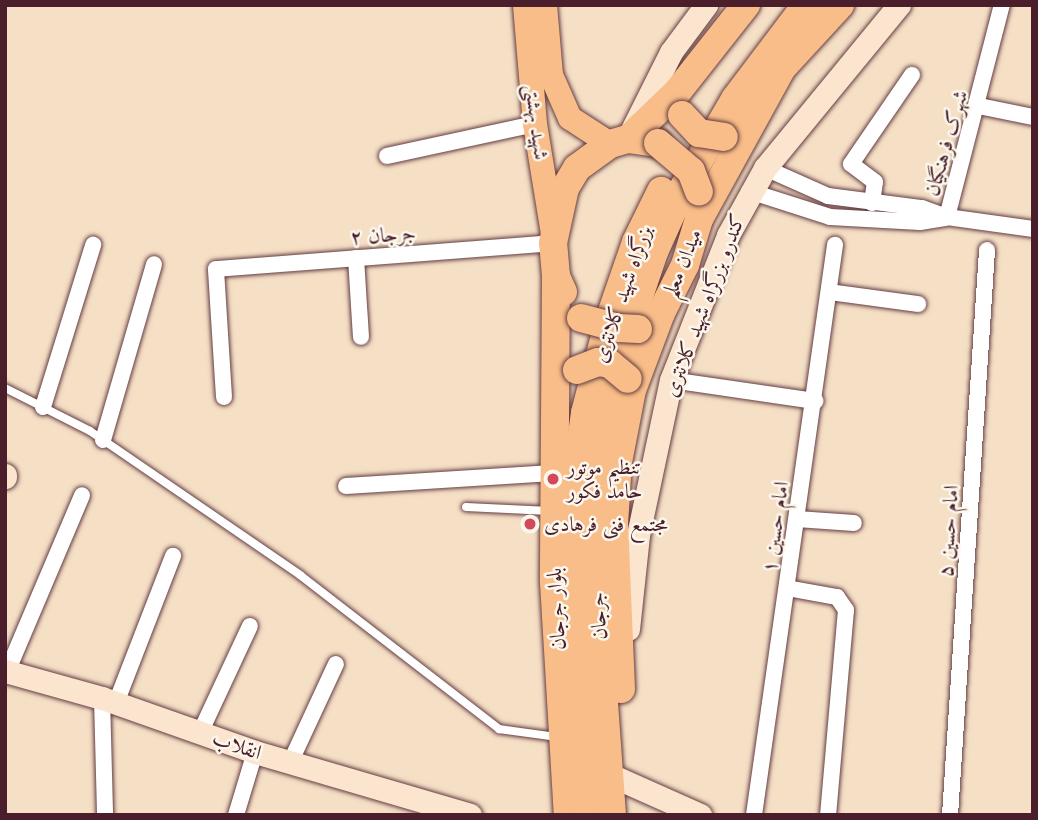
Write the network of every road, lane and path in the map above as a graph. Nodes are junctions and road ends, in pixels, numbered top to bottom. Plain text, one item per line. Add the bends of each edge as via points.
1 (525, 5) edge
2 (545, 5) edge
3 (706, 5) edge
4 (746, 5) edge
5 (784, 5) edge
6 (806, 5) edge
7 (840, 5) edge
8 (1002, 5) edge
9 (889, 9) edge
10 (912, 75) dead end
11 (680, 103) junction
12 (979, 106) junction
13 (1033, 117) edge
14 (535, 124) junction
15 (735, 132) junction
16 (619, 142) junction
17 (387, 156) dead end
18 (765, 167) junction
19 (749, 191) junction
20 (872, 203) junction
21 (699, 206) junction
22 (947, 217) junction
23 (1033, 229) edge
24 (553, 241) junction
25 (93, 245) dead end
26 (835, 245) dead end
27 (987, 250) dead end
28 (356, 258) junction
29 (154, 264) dead end
30 (556, 276) junction
31 (829, 292) junction
32 (918, 304) dead end
33 (652, 322) junction
34 (361, 337) dead end
35 (671, 380) junction
36 (630, 384) junction
37 (5, 388) edge
38 (224, 397) dead end
39 (815, 401) junction
40 (43, 407) junction
41 (553, 417) junction
42 (607, 417) joint
43 (103, 440) junction
44 (553, 473) junction
45 (649, 476) junction
46 (346, 486) dead end
47 (82, 495) dead end
48 (466, 507) dead end
49 (553, 511) junction
50 (797, 519) junction
51 (854, 523) dead end
52 (173, 556) dead end
53 (573, 579) joint
54 (787, 588) junction
55 (250, 626) dead end
56 (336, 664) dead end
57 (6, 672) edge
58 (621, 698) junction
59 (109, 701) junction
60 (200, 733) junction
61 (563, 737) junction
62 (255, 752) junction
63 (290, 763) junction
64 (608, 774) junction
65 (105, 815) edge
66 (236, 815) edge
67 (470, 815) edge
68 (568, 815) edge
69 (588, 815) edge
70 (612, 815) edge
71 (701, 815) edge
72 (754, 815) edge
73 (828, 815) edge
74 (950, 815) edge

1 - 14 main road, شهید بهشتی
2 - 16 main road, شهید بهشتی via 551,75 570,118
3 - 16 main road via 671,52
4 - 11 highway
5 - 53 highway, بزرگراه شهید کلانتری via 720,90 636,242 585,412 575,485
6 - 42 highway, بزرگراه شهید کلانتری via 735,99 682,190 633,314
7 - 15 highway via 782,68
8 - 12 street, شهرک فرهنگیان
9 - 18 main road, کندرو بزرگراه شهید کلانتری
10 - 20 street via 850,164 875,182
11 - 15 highway, bridge via 699,133
11 - 16 highway
12 - 13 street
12 - 22 street, شهرک فرهنگیان
14 - 17 street
14 - 24 main road, شهید بهشتی
15 - 21 highway
16 - 21 highway, bridge via 658,143 691,171
16 - 24 highway via 577,168 565,188
18 - 19 main road, کندرو بزرگراه شهید کلانتری
18 - 20 street via 828,196
19 - 22 street, شهرک فرهنگیان via 830,217 920,222
19 - 35 main road, کندرو بزرگراه شهید کلانتری
20 - 22 street via 922,208
21 - 33 highway, میدان معلم via 685,265
22 - 23 street
24 - 28 street, جرجان ۲
24 - 30 highway
25 - 40 street
26 - 31 street, امام حسین ۱
27 - 74 street, امام حسین ۵
28 - 34 street
28 - 38 street, جرجان ۲ via 216,269
29 - 43 street
30 - 33 highway, bridge via 581,318 619,328
30 - 41 highway, بلوار جرجان
31 - 32 street
31 - 39 street, امام حسین ۱
33 - 36 highway
33 - 45 main road via 627,471 640,479
35 - 39 street
35 - 45 main road, کندرو بزرگراه شهید کلانتری
36 - 41 highway, bridge via 620,370 598,362 577,370
36 - 58 highway via 614,524
37 - 40 lane
39 - 50 street, امام حسین ۱
40 - 43 lane
41 - 44 highway, بلوار جرجان
42 - 64 highway, جرجان via 596,499 595,578
43 - 61 lane via 300,575 499,729
44 - 46 street
44 - 49 highway, بلوار جرجان
45 - 58 main road, کندرو بزرگراه شهید کلانتری via 638,535
47 - 57 street
48 - 49 lane
49 - 61 highway, بلوار جرجان
50 - 51 street
50 - 54 street, امام حسین ۱
52 - 59 street
53 - 69 highway, جرجان
54 - 72 street, امام حسین ۱
54 - 73 street via 837,597 846,610
55 - 60 street
56 - 63 street
57 - 59 main road, انقلاب
58 - 64 highway via 621,734
59 - 60 main road, انقلاب
59 - 65 street
60 - 62 main road, انقلاب
61 - 68 highway, بلوار جرجان
62 - 63 main road, انقلاب
62 - 66 street
63 - 67 main road, انقلاب
64 - 70 highway, جرجان
64 - 71 main road

